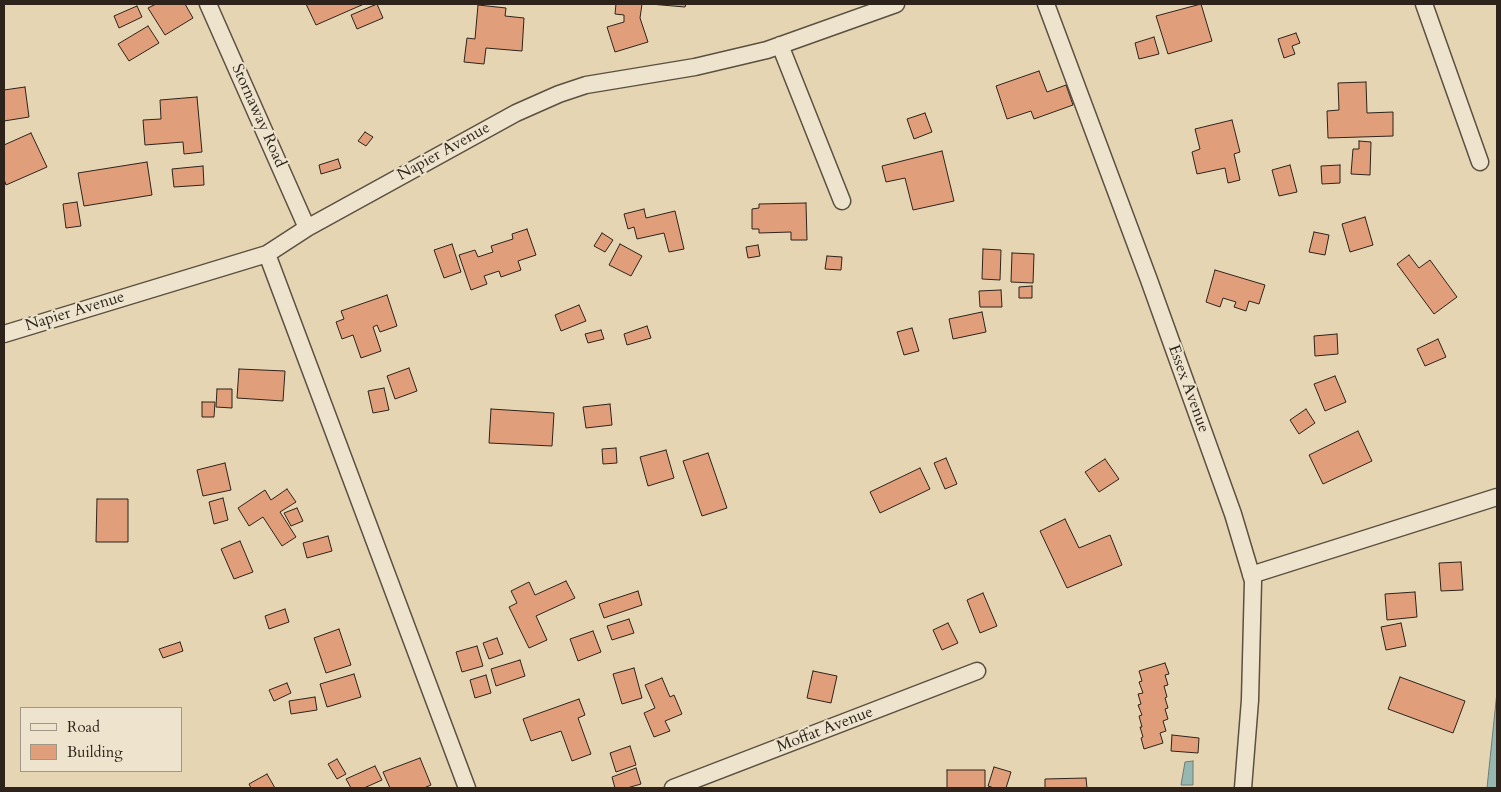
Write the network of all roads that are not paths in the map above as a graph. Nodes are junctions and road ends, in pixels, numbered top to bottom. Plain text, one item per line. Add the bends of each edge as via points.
1 (208, 4) edge
2 (896, 4) edge
3 (1046, 4) edge
4 (1424, 4) edge
5 (780, 45) junction
6 (1480, 162) dead end
7 (842, 200) dead end
8 (307, 228) junction
9 (267, 254) junction
10 (4, 334) edge
11 (1497, 497) edge
12 (1251, 575) junction
13 (977, 672) dead end
14 (467, 788) edge
15 (673, 788) edge
16 (1243, 788) edge

1 - 8 street, Stornaway Road
2 - 5 street, Napier Avenue
3 - 12 street, Essex Avenue via 1156,298 1233,514
4 - 6 street
5 - 7 street
5 - 8 street, Napier Avenue via 695,67 586,85 539,101
8 - 9 street, Napier Avenue
9 - 10 street, Napier Avenue
9 - 14 street
11 - 12 street
12 - 16 street, Essex Avenue via 1251,691
13 - 15 street, Moffat Avenue

